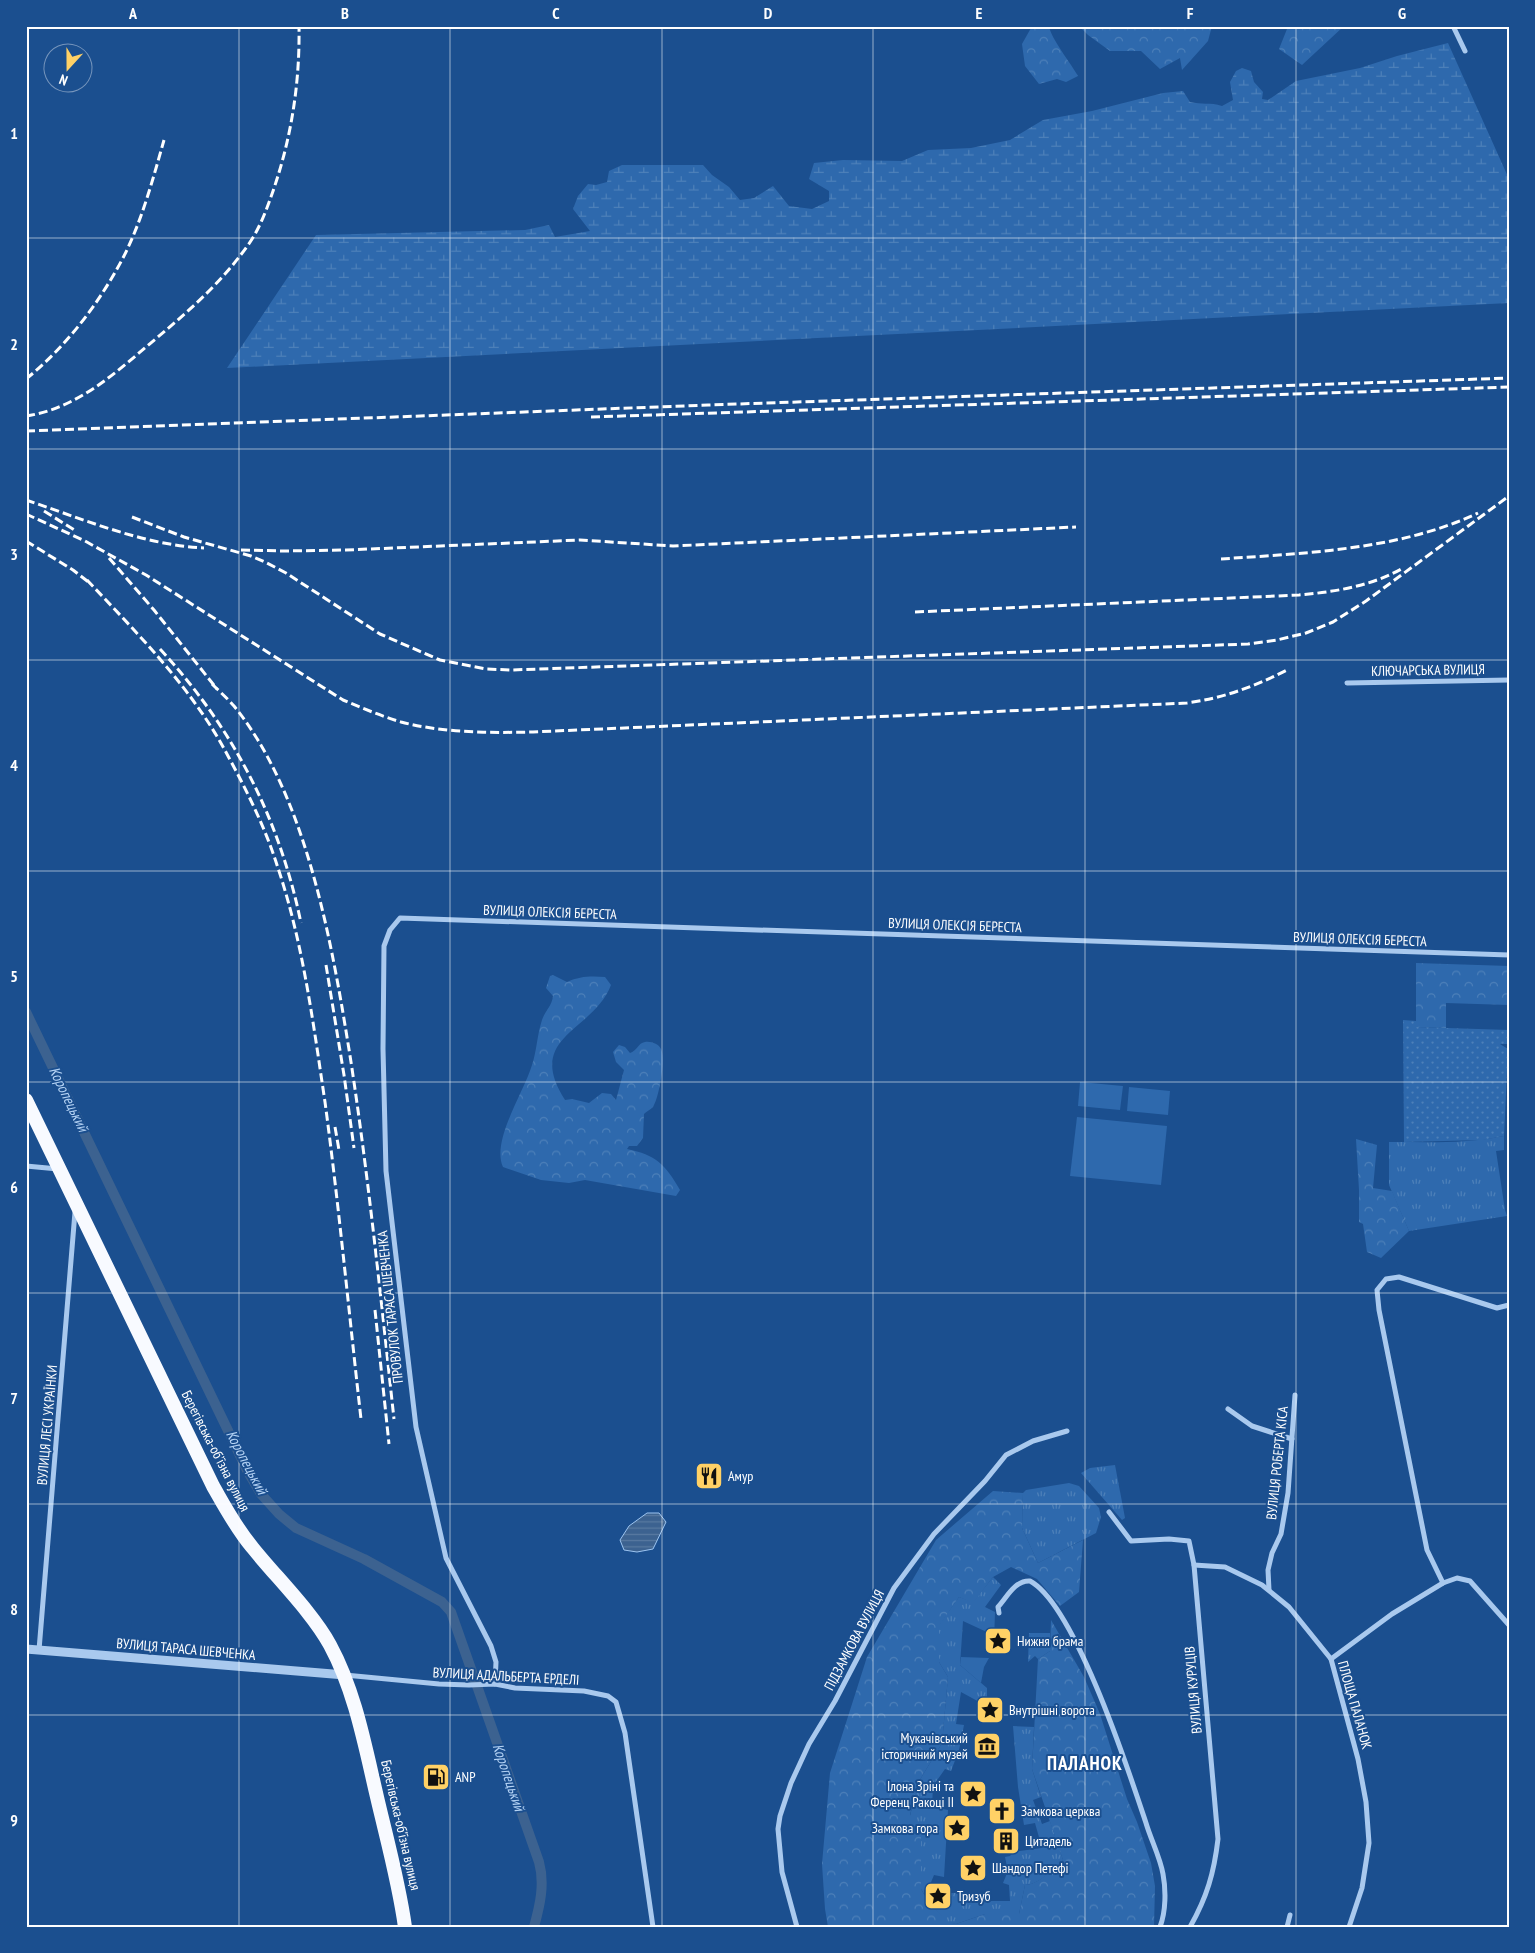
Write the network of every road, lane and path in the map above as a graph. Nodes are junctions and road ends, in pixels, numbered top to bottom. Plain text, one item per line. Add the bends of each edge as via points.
1 (1453, 26) edge
2 (1466, 51) dead end
3 (1509, 680) edge
4 (1347, 683) dead end
5 (400, 918) joint
6 (1509, 955) edge
7 (26, 1100) edge
8 (26, 1166) edge
9 (59, 1169) junction
10 (76, 1202) junction
11 (1509, 1304) edge
12 (1295, 1395) dead end
13 (1228, 1409) dead end
14 (1067, 1431) dead end
15 (1292, 1439) junction
16 (1109, 1512) dead end
17 (1194, 1565) junction
18 (1442, 1583) junction
19 (1269, 1590) junction
20 (1000, 1613) dead end
21 (1509, 1625) edge
22 (26, 1649) edge
23 (39, 1650) junction
24 (1331, 1659) junction
25 (344, 1675) junction
26 (495, 1684) junction
27 (1290, 1915) dead end
28 (405, 1927) edge
29 (653, 1927) edge
30 (797, 1927) edge
31 (1160, 1927) edge
32 (1190, 1927) edge
33 (1287, 1927) edge
34 (1350, 1927) edge

1 - 2 street
3 - 4 street, КЛЮЧАРСЬКА ВУЛИЦЯ
5 - 6 street, ВУЛИЦЯ ОЛЕКСІЯ БЕРЕСТА
5 - 26 street, ПРОВУЛОК ТАРАСА ШЕВЧЕНКА via 390,930 384,946 383,1049 386,1171 410,1389 446,1558 492,1646 496,1662
7 - 9 highway, Берегівська-обʼїзна вулиця
8 - 9 street
9 - 10 highway, Берегівська-обʼїзна вулиця
10 - 23 street, ВУЛИЦЯ ЛЕСІ УКРАЇНКИ
10 - 25 highway, Берегівська-обʼїзна вулиця via 232,1520 329,1643
11 - 18 street via 1497,1308 1399,1277 1386,1279 1377,1290 1427,1550
12 - 15 street, ВУЛИЦЯ РОБЕРТА КІСА
13 - 15 street via 1252,1426
14 - 30 street, ПІДЗАМКОВА ВУЛИЦЯ via 1033,1441 1006,1455 934,1534 894,1588 809,1744 791,1783 778,1829 782,1872
15 - 19 street, ВУЛИЦЯ РОБЕРТА КІСА via 1288,1492 1281,1534 1268,1570
16 - 17 street, ВУЛИЦЯ КУРУЦІВ via 1131,1541 1189,1541
17 - 19 street, ПЛОЩА ПАЛАНОК via 1226,1568
17 - 32 street, ВУЛИЦЯ КУРУЦІВ via 1218,1839 1206,1898
18 - 21 street via 1457,1578 1470,1581
18 - 24 street via 1392,1614
19 - 24 street, ПЛОЩА ПАЛАНОК via 1288,1607
20 - 31 street via 998,1607 1017,1585 1030,1581 1054,1606 1069,1631 1094,1682 1163,1873 1164,1909
22 - 23 street, ВУЛИЦЯ ТАРАСА ШЕВЧЕНКА
23 - 25 street, ВУЛИЦЯ ТАРАСА ШЕВЧЕНКА
24 - 34 street, ПЛОЩА ПАЛАНОК via 1358,1759 1369,1843 1362,1888
25 - 26 street, ВУЛИЦЯ АДАЛЬБЕРТА ЕРДЕЛІ via 407,1682
25 - 28 highway, Берегівська-обʼїзна вулиця via 368,1758 402,1900
26 - 29 street, ВУЛИЦЯ АДАЛЬБЕРТА ЕРДЕЛІ via 597,1692 616,1702 625,1733
27 - 33 street

